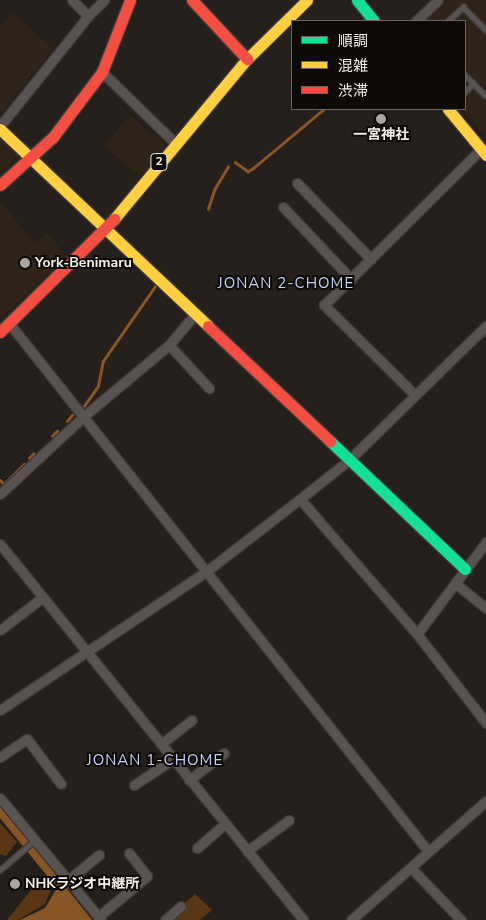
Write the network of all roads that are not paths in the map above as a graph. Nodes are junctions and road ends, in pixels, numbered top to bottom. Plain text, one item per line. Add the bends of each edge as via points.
1 (72, 0) edge
2 (104, 0) edge
3 (130, 0) edge
4 (192, 0) edge
5 (307, 0) edge
6 (356, 0) edge
7 (438, 0) edge
8 (88, 16) junction
9 (373, 20) edge
10 (417, 20) edge
11 (449, 20) edge
12 (486, 30) edge
13 (248, 59) junction
14 (102, 72) junction
15 (466, 76) edge
16 (473, 83) junction
17 (466, 91) edge
18 (486, 96) edge
19 (449, 110) edge
20 (0, 128) edge
21 (175, 143) junction
22 (484, 152) edge
23 (32, 158) junction
24 (297, 183) dead end
25 (0, 185) edge
26 (283, 207) dead end
27 (107, 227) junction
28 (371, 259) junction
29 (351, 278) junction
30 (196, 314) junction
31 (9, 323) junction
32 (486, 326) edge
33 (0, 332) edge
34 (169, 345) junction
35 (209, 388) dead end
36 (414, 394) junction
37 (84, 416) junction
38 (348, 460) junction
39 (1, 489) edge
40 (300, 499) junction
41 (486, 542) edge
42 (0, 544) edge
43 (466, 569) junction
44 (208, 570) junction
45 (455, 583) junction
46 (43, 597) junction
47 (486, 608) edge
48 (0, 630) edge
49 (417, 634) junction
50 (87, 652) junction
51 (2, 705) edge
52 (192, 720) dead end
53 (486, 723) edge
54 (161, 744) junction
55 (224, 753) dead end
56 (0, 757) edge
57 (173, 759) junction
58 (189, 780) junction
59 (61, 784) dead end
60 (134, 785) dead end
61 (0, 798) edge
62 (486, 801) edge
63 (288, 820) dead end
64 (225, 824) junction
65 (33, 842) junction
66 (197, 848) dead end
67 (247, 851) junction
68 (428, 851) junction
69 (129, 853) dead end
70 (98, 855) dead end
71 (411, 868) junction
72 (0, 870) edge
73 (68, 880) junction
74 (181, 906) dead end
75 (99, 918) edge
76 (166, 920) edge
77 (303, 920) edge
78 (351, 920) edge
79 (461, 920) edge

1 - 8 street
2 - 8 street
3 - 14 street
4 - 13 street
5 - 13 street, 2
6 - 9 street
7 - 10 street
8 - 20 street
11 - 12 lane via 463,7
13 - 21 street, 2
14 - 21 street
14 - 23 street via 53,137
15 - 16 lane
16 - 17 lane
16 - 18 lane
19 - 22 street
20 - 23 street
21 - 27 street, 2
22 - 28 street
23 - 25 street
23 - 27 street
24 - 28 street
26 - 29 street
27 - 30 street
27 - 31 street, 2
28 - 29 street
29 - 36 street via 324,305
30 - 34 street
30 - 38 street
31 - 33 street, 2
31 - 37 street
32 - 36 street
34 - 35 street
34 - 37 street
36 - 38 street
37 - 39 street
37 - 44 street
38 - 40 street
38 - 43 street
40 - 44 street
40 - 49 street
41 - 43 street
42 - 46 street
43 - 45 street
44 - 50 street
44 - 68 street
45 - 47 street
45 - 49 street
46 - 48 street
46 - 50 street
49 - 53 street
50 - 51 street
50 - 54 street
52 - 54 street
54 - 57 street
55 - 58 street
56 - 59 street via 27,739
57 - 58 street
57 - 60 street
58 - 64 street
61 - 65 street
62 - 68 street
63 - 67 street
64 - 66 street
64 - 67 street
65 - 72 lane
65 - 73 street
67 - 77 street
68 - 71 street
69 - 75 street via 148,876
70 - 73 street
71 - 78 street
71 - 79 street
73 - 75 street
74 - 76 street

